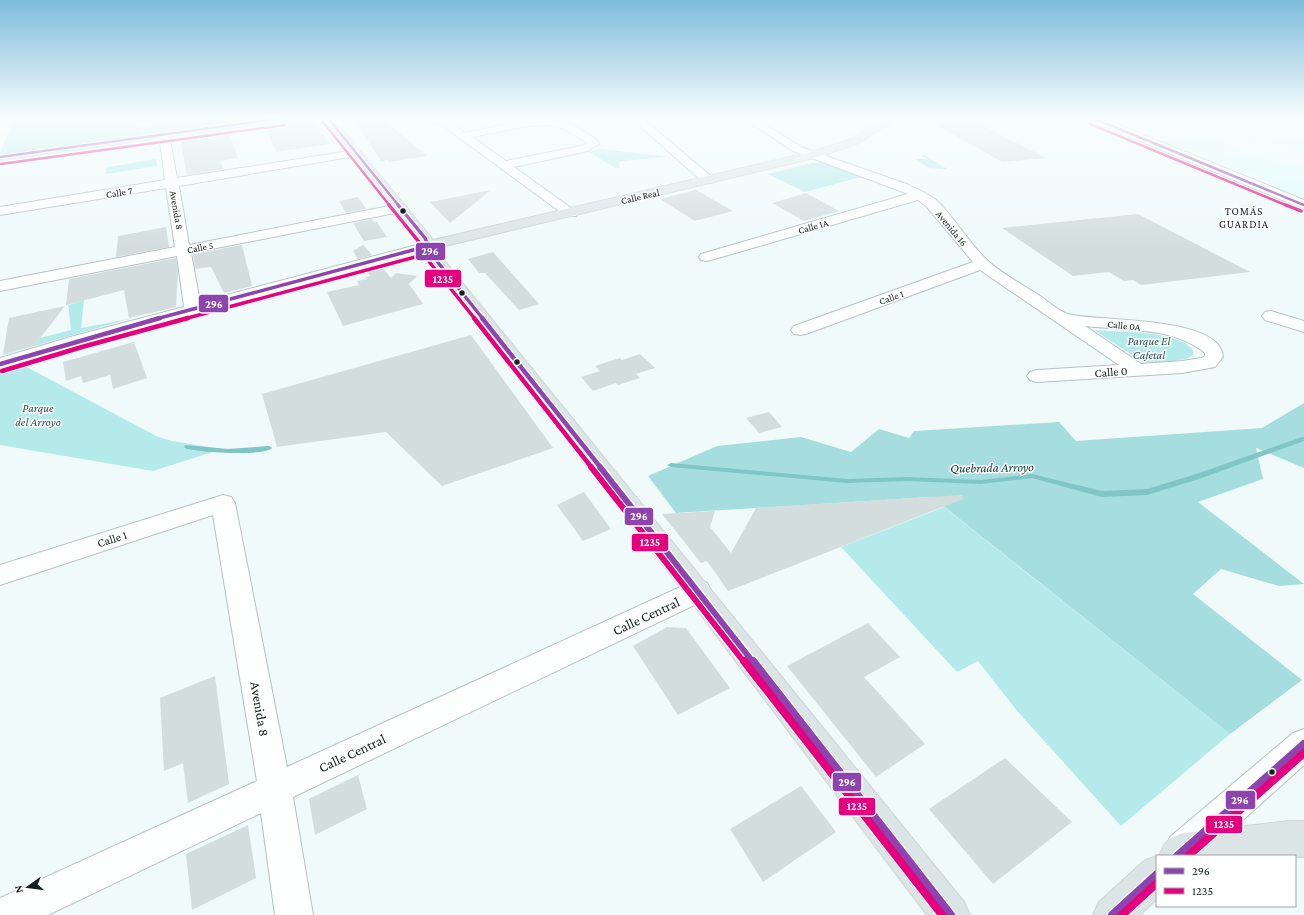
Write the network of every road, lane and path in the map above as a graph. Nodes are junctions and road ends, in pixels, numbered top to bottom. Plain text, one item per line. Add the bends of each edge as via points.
1 (168, 161) edge
2 (309, 161) edge
3 (362, 161) edge
4 (499, 161) edge
5 (526, 161) edge
6 (686, 161) edge
7 (790, 161) edge
8 (830, 161) edge
9 (1197, 161) edge
10 (505, 165) junction
11 (708, 180) junction
12 (172, 183) junction
13 (920, 195) junction
14 (1304, 205) edge
15 (400, 208) junction
16 (0, 211) edge
17 (571, 213) junction
18 (428, 246) junction
19 (184, 250) junction
20 (706, 257) dead end
21 (982, 264) junction
22 (0, 286) edge
23 (193, 310) junction
24 (1271, 316) dead end
25 (1063, 319) junction
26 (1304, 327) edge
27 (800, 330) dead end
28 (1206, 344) joint
29 (0, 364) edge
30 (1138, 370) junction
31 (1037, 376) dead end
32 (223, 503) joint
33 (0, 575) edge
34 (698, 591) junction
35 (1304, 744) edge
36 (275, 789) junction
37 (1304, 839) edge
38 (1178, 855) edge
39 (1200, 855) edge
40 (1156, 875) edge
41 (6, 915) edge
42 (294, 915) edge
43 (951, 915) edge
44 (1112, 915) edge

1 - 12 street, Avenida 8
2 - 12 street, Calle 7
3 - 15 main road
4 - 10 street
5 - 10 street
6 - 11 street
7 - 11 main road, Calle Real
8 - 13 street, Avenida 16
9 - 14 street
10 - 17 street
11 - 17 main road, Calle Real
12 - 16 street, Calle 7
12 - 19 street, Avenida 8
13 - 20 street, Calle 1A
13 - 21 street, Avenida 16 via 931,203
15 - 18 main road via 425,238
15 - 19 street, Calle 5
17 - 18 main road, Calle Real
18 - 23 street
18 - 34 main road via 432,256
19 - 22 street, Calle 5
19 - 23 street, Avenida 8
21 - 25 street, Avenida 16
21 - 27 street, Calle 1 via 854,305
23 - 29 street
24 - 26 street
25 - 28 street, Calle 0A via 1164,328 1195,337
25 - 30 street, Avenida 16
28 - 30 street, Calle 0 via 1214,351 1214,357 1208,363
30 - 31 street, Calle 0
32 - 33 street, Calle 1
32 - 36 street, Avenida 8
34 - 36 street, Calle Central
34 - 43 main road
35 - 38 street
36 - 41 street, Calle Central
36 - 42 street, Avenida 8
37 - 39 main road via 1290,839
40 - 44 main road

